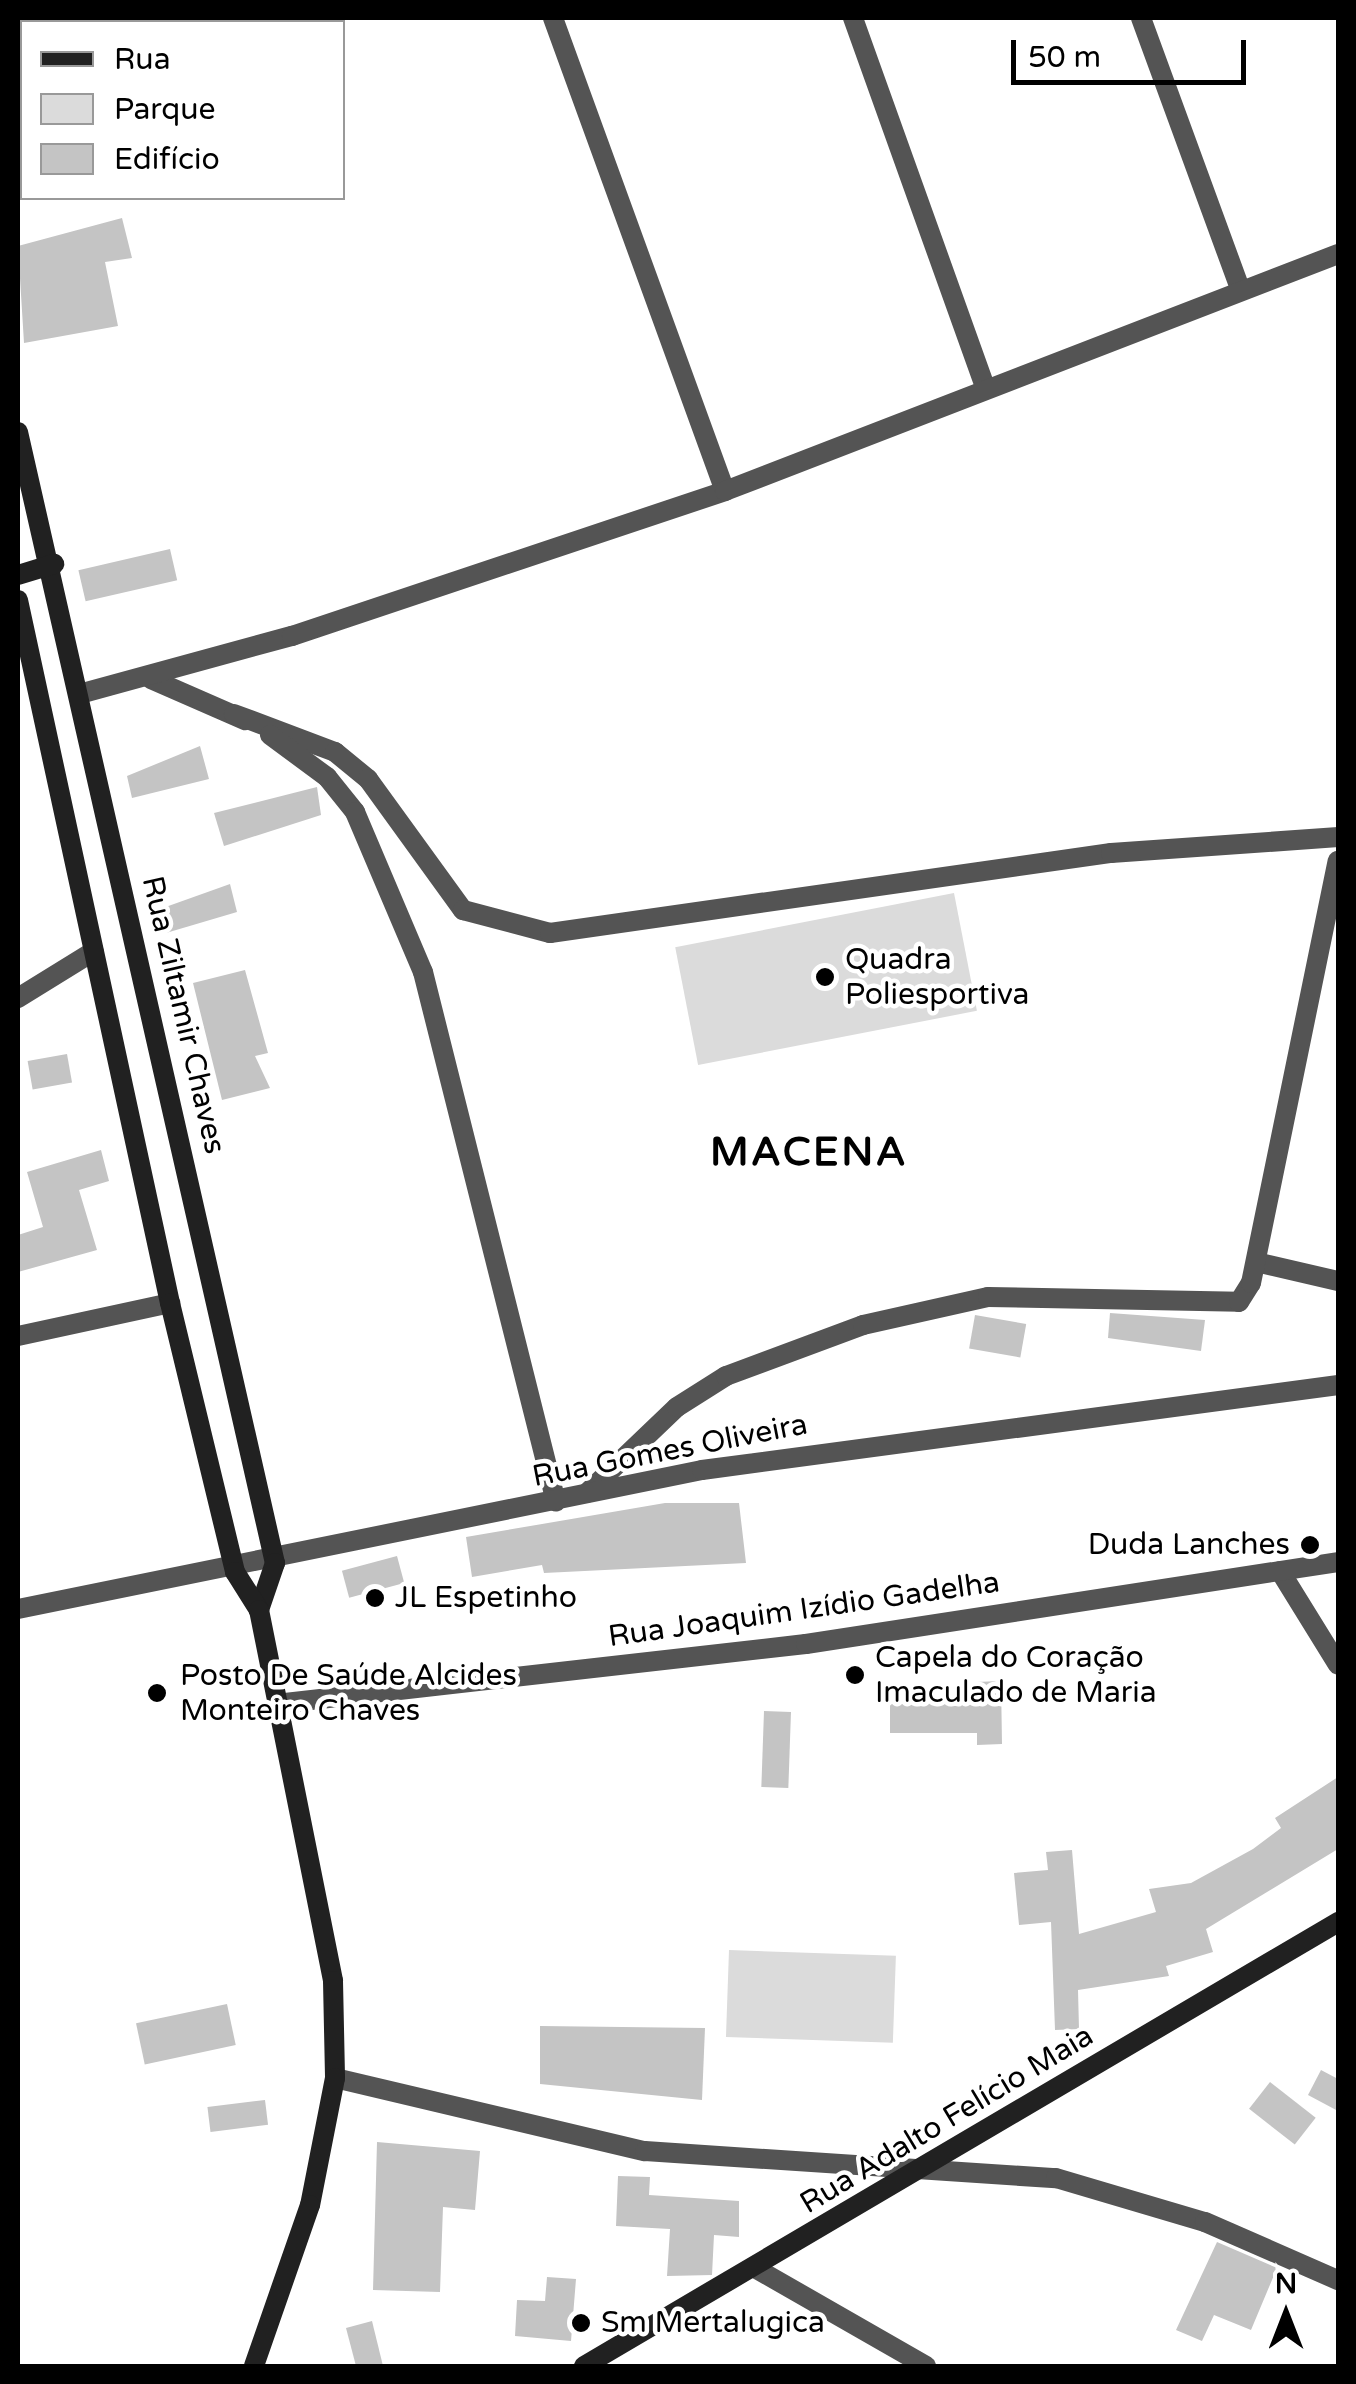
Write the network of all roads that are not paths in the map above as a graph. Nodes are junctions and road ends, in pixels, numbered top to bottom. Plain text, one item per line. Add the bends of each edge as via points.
1 (553, 18) edge
2 (853, 18) edge
3 (1142, 18) edge
4 (1338, 254) edge
5 (1240, 289) junction
6 (985, 387) junction
7 (18, 432) edge
8 (725, 491) junction
9 (54, 564) junction
10 (18, 575) edge
11 (18, 600) edge
12 (151, 679) junction
13 (83, 693) junction
14 (234, 714) junction
15 (1338, 837) edge
16 (1338, 860) edge
17 (94, 951) junction
18 (18, 998) edge
19 (1256, 1262) junction
20 (1338, 1282) edge
21 (170, 1303) junction
22 (18, 1336) edge
23 (1338, 1384) edge
24 (586, 1495) junction
25 (556, 1502) junction
26 (1338, 1562) edge
27 (275, 1563) junction
28 (1280, 1571) junction
29 (235, 1572) junction
30 (18, 1609) edge
31 (259, 1610) junction
32 (1338, 1665) edge
33 (276, 1704) junction
34 (1338, 1922) edge
35 (335, 2078) junction
36 (927, 2168) junction
37 (755, 2268) junction
38 (1338, 2280) edge
39 (254, 2366) edge
40 (584, 2366) edge
41 (926, 2366) edge

1 - 8 street
2 - 6 street
3 - 5 street
4 - 5 street
5 - 6 street
6 - 8 street
7 - 9 street, Rua Ziltamir Chaves
8 - 12 street
9 - 10 street
9 - 13 street, Rua Ziltamir Chaves
11 - 17 street
12 - 13 street
12 - 14 street
13 - 27 street, Rua Ziltamir Chaves
14 - 15 street via 335,752 368,779 463,910 550,933 1111,853
14 - 25 street via 304,758 355,812 423,972
16 - 19 street
17 - 18 street
17 - 21 street
19 - 20 street
19 - 24 street via 1232,1305 1092,1293 988,1298 864,1324 726,1376 677,1407
21 - 22 street
21 - 29 street
23 - 24 street, Rua Gomes Oliveira via 702,1470
24 - 25 street, Rua Gomes Oliveira
25 - 27 street, Rua Gomes Oliveira
26 - 28 street, Rua Joaquim Izídio Gadelha
27 - 29 street, Rua Gomes Oliveira
27 - 31 street
28 - 32 street
28 - 33 street, Rua Joaquim Izídio Gadelha via 806,1644
29 - 30 street, Rua Gomes Oliveira
29 - 31 street
31 - 33 street
33 - 35 street via 333,1982
34 - 36 street, Rua Adalto Felício Maia
35 - 36 street via 645,2151
35 - 39 street via 310,2205
36 - 37 street, Rua Adalto Felício Maia
36 - 38 street via 1123,2193
37 - 40 street, Rua Adalto Felício Maia
37 - 41 street

